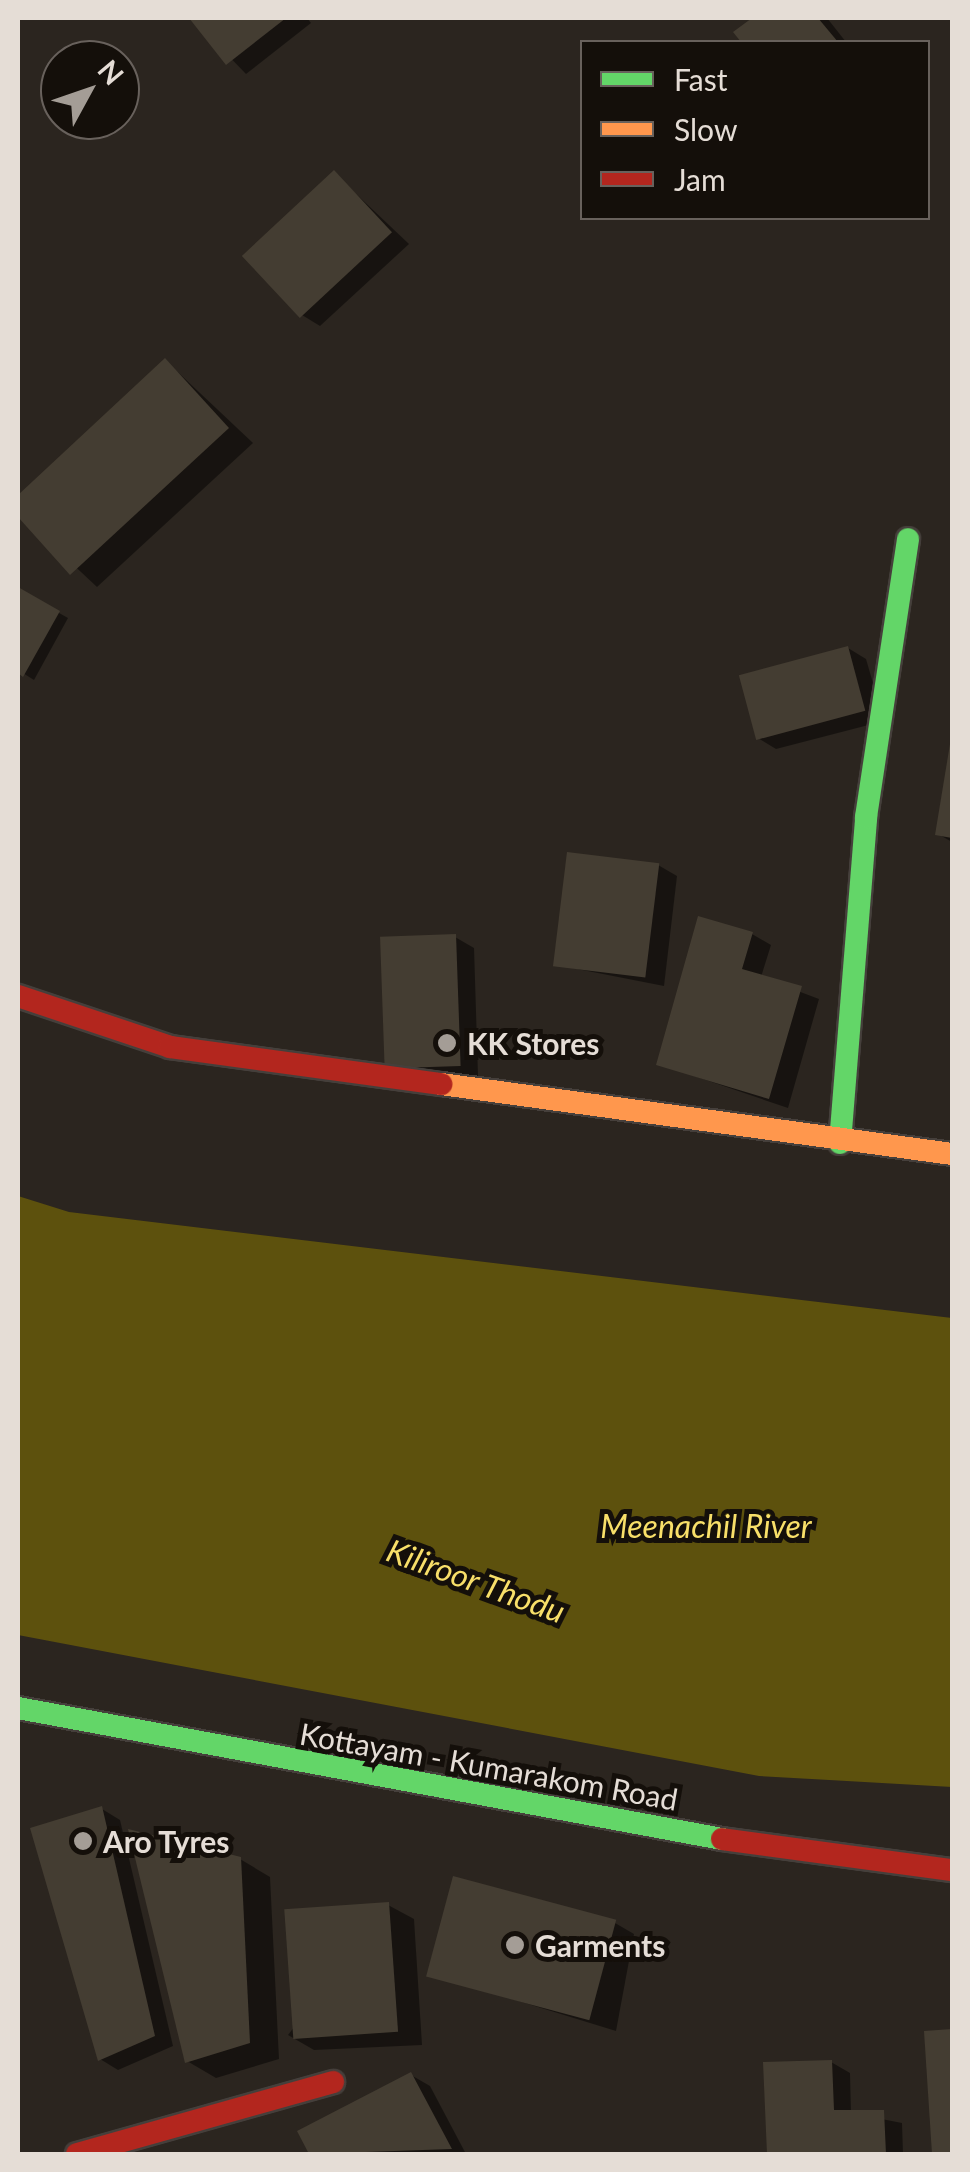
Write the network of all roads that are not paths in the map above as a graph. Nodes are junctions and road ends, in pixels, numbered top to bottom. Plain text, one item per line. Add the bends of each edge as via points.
1 (908, 539) dead end
2 (18, 996) edge
3 (840, 1143) junction
4 (952, 1154) edge
5 (18, 1708) edge
6 (952, 1870) edge
7 (333, 2082) dead end
8 (77, 2154) edge

1 - 3 street via 866,817
2 - 3 street via 170,1046
3 - 4 street
5 - 6 street, Kottayam - Kumarakom Road via 712,1838
7 - 8 street

